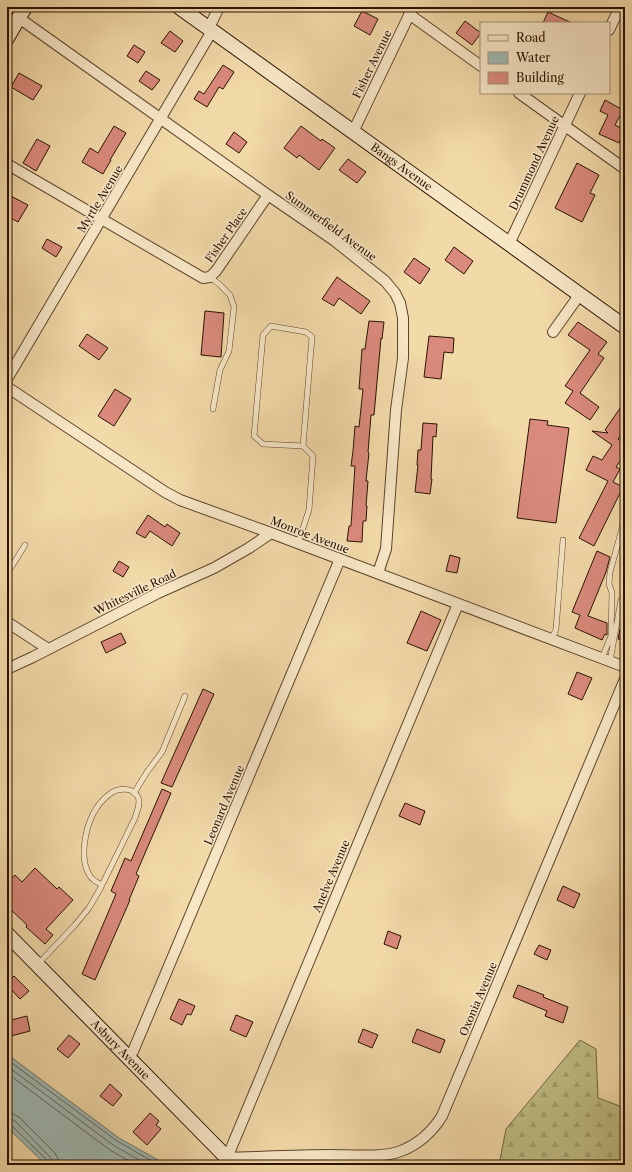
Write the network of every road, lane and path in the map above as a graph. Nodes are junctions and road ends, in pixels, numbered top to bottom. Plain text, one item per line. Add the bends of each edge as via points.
1 (179, 7) edge
2 (219, 7) edge
3 (411, 11) edge
4 (621, 11) edge
5 (22, 12) edge
6 (610, 28) edge
7 (211, 30) junction
8 (7, 38) edge
9 (480, 65) edge
10 (520, 94) edge
11 (580, 94) edge
12 (161, 119) junction
13 (565, 126) junction
14 (353, 132) junction
15 (7, 164) edge
16 (625, 169) edge
17 (268, 195) junction
18 (101, 220) junction
19 (509, 244) junction
20 (210, 277) junction
21 (580, 294) junction
22 (625, 327) edge
23 (553, 332) dead end
24 (7, 379) edge
25 (7, 387) edge
26 (214, 409) dead end
27 (303, 446) junction
28 (623, 525) dead end
29 (271, 533) junction
30 (563, 540) dead end
31 (298, 543) junction
32 (25, 545) dead end
33 (340, 559) junction
34 (378, 573) junction
35 (7, 574) edge
36 (625, 597) edge
37 (458, 604) junction
38 (7, 622) edge
39 (552, 639) junction
40 (48, 649) junction
41 (606, 659) junction
42 (625, 667) edge
43 (7, 669) edge
44 (625, 679) edge
45 (185, 696) dead end
46 (134, 793) junction
47 (102, 885) junction
48 (7, 934) edge
49 (38, 965) junction
50 (129, 1059) junction
51 (230, 1162) edge

1 - 7 street, Bangs Avenue
2 - 7 street, Myrtle Avenue
3 - 9 street
3 - 14 street, Fisher Avenue
4 - 6 street
5 - 8 street
5 - 12 street, Summerfield Avenue
7 - 12 street, Myrtle Avenue
7 - 14 street, Bangs Avenue
10 - 13 street
11 - 13 street, Drummond Avenue
12 - 17 street, Summerfield Avenue
12 - 18 street, Myrtle Avenue
13 - 16 street
13 - 19 street, Drummond Avenue
14 - 19 street, Bangs Avenue
15 - 18 street
17 - 20 street, Fisher Place
17 - 34 street, Summerfield Avenue via 335,241 385,281 400,303 404,318 403,358 396,410 386,549
18 - 20 street, Fisher Place via 197,275 203,278
18 - 24 street, Myrtle Avenue
19 - 21 street, Bangs Avenue
20 - 26 lane via 230,295 234,307 228,352 220,370
21 - 22 street, Bangs Avenue
21 - 23 street
25 - 29 street, Monroe Avenue via 165,492 180,500
27 - 27 lane via 312,337 306,332 271,326 263,335 254,436 263,444
27 - 31 lane via 313,456 309,510
28 - 41 lane via 610,572 609,584 612,593
29 - 31 street, Monroe Avenue
29 - 40 street, Whitesville Road via 214,568 158,593
30 - 39 lane via 556,629
31 - 33 street, Monroe Avenue
32 - 35 lane
33 - 34 street, Monroe Avenue
33 - 50 street, Leonard Avenue
34 - 37 street, Monroe Avenue
36 - 41 lane via 621,600
37 - 39 street, Monroe Avenue
37 - 51 street, Anelve Avenue
38 - 40 street
39 - 41 street, Monroe Avenue
40 - 43 street, Whitesville Road
41 - 42 street, Monroe Avenue
44 - 51 street, Oxonia Avenue via 442,1116 435,1127 415,1144 400,1151
45 - 46 lane via 162,752
46 - 47 lane via 138,797 139,805 135,818
46 - 47 lane via 127,789 112,793 93,814 87,828 85,863 89,876
47 - 49 lane via 89,908
48 - 49 street, Asbury Avenue
49 - 50 street, Asbury Avenue
50 - 51 street, Asbury Avenue

